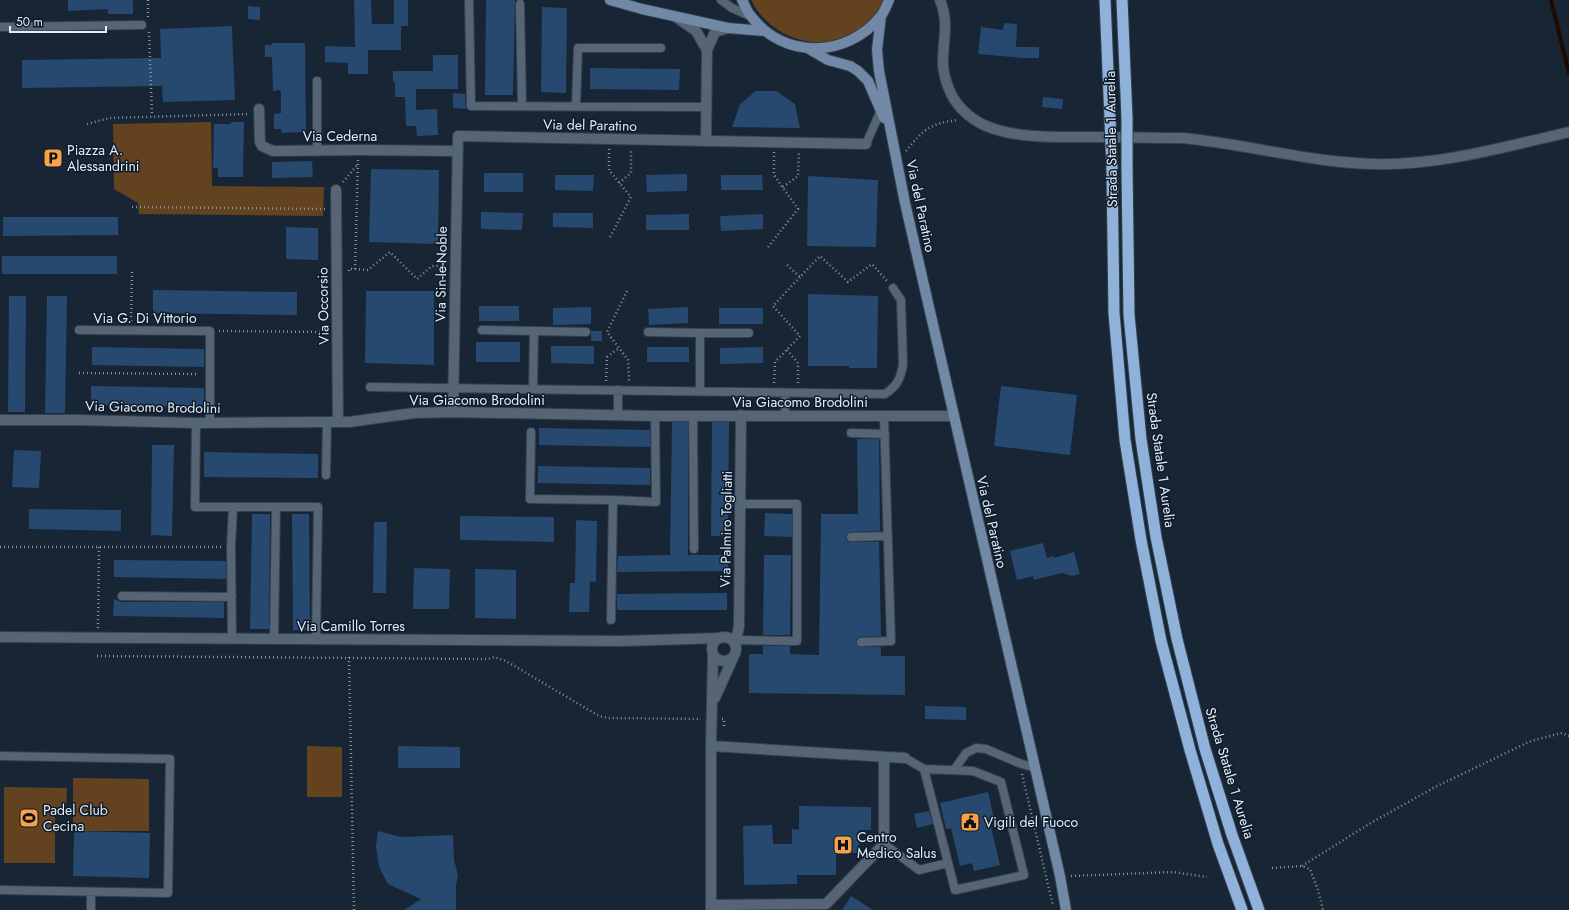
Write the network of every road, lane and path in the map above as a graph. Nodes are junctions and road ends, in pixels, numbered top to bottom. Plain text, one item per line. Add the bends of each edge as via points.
1 (148, 0) edge
2 (610, 0) edge
3 (721, 0) edge
4 (742, 0) edge
5 (889, 0) edge
6 (940, 0) edge
7 (1105, 0) edge
8 (1122, 0) edge
9 (469, 2) dead end
10 (520, 4) dead end
11 (750, 16) junction
12 (881, 16) junction
13 (676, 17) junction
14 (145, 24) joint
15 (0, 27) edge
16 (728, 28) junction
17 (149, 31) dead end
18 (765, 31) junction
19 (661, 48) dead end
20 (810, 49) junction
21 (707, 50) junction
22 (316, 81) dead end
23 (522, 106) junction
24 (576, 106) junction
25 (706, 107) junction
26 (881, 110) junction
27 (259, 112) joint
28 (152, 116) junction
29 (972, 119) junction
30 (86, 124) dead end
31 (1569, 132) edge
32 (458, 136) joint
33 (609, 139) junction
34 (631, 139) junction
35 (893, 140) junction
36 (706, 141) junction
37 (774, 143) junction
38 (799, 143) junction
39 (866, 144) joint
40 (318, 150) junction
41 (358, 150) junction
42 (457, 151) junction
43 (897, 162) junction
44 (358, 164) junction
45 (619, 183) junction
46 (782, 187) junction
47 (336, 190) joint
48 (132, 207) dead end
49 (336, 209) junction
50 (609, 239) dead end
51 (768, 247) dead end
52 (787, 265) dead end
53 (455, 266) junction
54 (355, 269) junction
55 (132, 271) dead end
56 (349, 277) dead end
57 (800, 277) junction
58 (894, 288) joint
59 (627, 291) dead end
60 (79, 330) dead end
61 (482, 330) dead end
62 (131, 331) junction
63 (210, 331) junction
64 (534, 331) junction
65 (338, 332) junction
66 (586, 332) dead end
67 (648, 332) dead end
68 (700, 333) junction
69 (749, 333) dead end
70 (619, 348) junction
71 (786, 350) junction
72 (79, 373) dead end
73 (198, 374) dead end
74 (370, 387) dead end
75 (453, 388) junction
76 (533, 389) junction
77 (606, 390) junction
78 (618, 390) junction
79 (629, 390) junction
80 (700, 391) junction
81 (774, 393) junction
82 (785, 393) junction
83 (798, 393) junction
84 (453, 412) junction
85 (618, 415) junction
86 (741, 415) junction
87 (655, 416) junction
88 (693, 416) junction
89 (786, 416) junction
90 (884, 416) junction
91 (954, 416) junction
92 (0, 420) edge
93 (210, 422) junction
94 (327, 422) junction
95 (338, 422) junction
96 (196, 423) junction
97 (531, 432) dead end
98 (851, 433) dead end
99 (885, 434) junction
100 (326, 475) dead end
101 (613, 500) junction
102 (740, 504) junction
103 (233, 507) junction
104 (276, 507) junction
105 (888, 536) junction
106 (852, 537) dead end
107 (0, 547) edge
108 (99, 547) junction
109 (231, 547) junction
110 (694, 549) dead end
111 (122, 596) dead end
112 (232, 596) junction
113 (611, 620) dead end
114 (0, 637) edge
115 (98, 638) junction
116 (721, 638) junction
117 (232, 639) junction
118 (274, 639) junction
119 (701, 639) junction
120 (316, 640) junction
121 (732, 640) junction
122 (861, 642) dead end
123 (713, 651) junction
124 (97, 656) dead end
125 (349, 657) junction
126 (733, 658) junction
127 (712, 704) junction
128 (712, 719) junction
129 (1569, 736) edge
130 (711, 746) junction
131 (723, 747) junction
132 (0, 756) edge
133 (884, 757) junction
134 (905, 758) joint
135 (1019, 763) junction
136 (1035, 768) junction
137 (924, 769) junction
138 (954, 770) junction
139 (884, 844) junction
140 (948, 863) junction
141 (1302, 866) junction
142 (1272, 868) dead end
143 (1060, 876) junction
144 (1207, 877) dead end
145 (0, 890) edge
146 (91, 892) junction
147 (779, 907) edge
148 (711, 908) edge
149 (91, 910) edge
150 (354, 910) edge
151 (1054, 910) edge
152 (1066, 910) edge
153 (1242, 910) edge
154 (1259, 910) edge
155 (1323, 910) edge

1 - 14 path
2 - 13 main road
3 - 11 lane
4 - 11 main road
5 - 12 main road
6 - 29 street via 946,22 943,66 946,79 953,98
7 - 153 highway, Strada Statale 1 Aurelia, bridge via 1112,168 1114,314 1125,440 1140,540 1161,641 1190,750 1218,844
8 - 154 highway, Strada Statale 1 Aurelia, bridge via 1127,118 1129,314 1141,439 1156,538 1177,639 1205,749
9 - 23 lane via 471,106
10 - 23 lane
11 - 18 main road
12 - 20 main road via 856,38 837,46
12 - 35 main road via 877,50 879,71
13 - 16 main road
13 - 21 street via 696,31
14 - 15 lane
16 - 18 main road
16 - 21 street via 715,32
17 - 28 path
18 - 20 main road via 786,44
19 - 24 lane via 578,48
20 - 26 main road via 828,60 858,70 868,81
21 - 25 street
22 - 40 lane
23 - 24 lane
24 - 25 lane
25 - 36 street
26 - 35 main road
26 - 39 lane
27 - 28 path
27 - 40 street, Via Cederna via 262,146 273,151
28 - 30 path via 110,118
29 - 31 street via 999,131 1039,137 1183,138 1319,159 1372,164 1417,163 1444,159
29 - 43 path via 945,121 924,130
32 - 33 street, Via del Paratino
32 - 42 street, Via Sin-le-Noble
33 - 34 street, Via del Paratino
33 - 45 path via 609,170
34 - 36 street, Via del Paratino
34 - 45 path via 631,173
35 - 43 main road, Via del Paratino
36 - 37 street, Via del Paratino
37 - 38 street, Via del Paratino
37 - 46 path via 774,175
38 - 39 street, Via del Paratino
38 - 46 path via 798,176
40 - 41 street, Via Cederna
41 - 42 street, Via Cederna
41 - 44 path
42 - 53 street, Via Sin-le-Noble
43 - 91 main road, Via del Paratino
44 - 47 path
44 - 54 path
45 - 50 path via 631,198
46 - 51 path via 798,209
47 - 49 street, Via Occorsio
48 - 49 path
49 - 65 street, Via Occorsio
52 - 57 path
53 - 54 path via 432,266 417,279 390,252 368,270
53 - 75 street, Via Sin-le-Noble
54 - 56 path via 349,269
55 - 62 path
57 - 58 path via 820,256 848,282 872,264
57 - 71 path via 773,306 800,336
58 - 83 lane via 901,300 904,364 898,382 885,394
59 - 70 path via 607,332
60 - 62 lane, Via G. Di Vittorio
61 - 64 lane
62 - 63 lane, Via G. Di Vittorio
63 - 65 path, Via G. Di Vittorio
63 - 93 lane, Via G. Di Vittorio
64 - 66 lane
64 - 76 lane
65 - 95 street, Via Occorsio
67 - 68 lane
68 - 69 lane
68 - 80 lane
70 - 77 path via 607,357
70 - 79 path via 628,360
71 - 81 path via 775,362
71 - 83 path via 798,363
72 - 73 path
74 - 75 lane
75 - 76 lane
75 - 84 street, Via Sin-le-Noble
76 - 77 lane
77 - 78 lane
78 - 79 lane
78 - 85 lane
79 - 80 lane
80 - 81 lane
81 - 82 lane
82 - 83 lane
82 - 89 lane
84 - 85 street, Via Giacomo Brodolini
84 - 95 street, Via Giacomo Brodolini via 414,413
85 - 87 street, Via Giacomo Brodolini
86 - 88 street, Via Giacomo Brodolini
86 - 89 street, Via Giacomo Brodolini
86 - 102 street, Via Palmiro Togliatti
87 - 88 street, Via Giacomo Brodolini
87 - 101 lane via 656,502
88 - 110 lane
89 - 90 street, Via Giacomo Brodolini
90 - 91 street, Via Giacomo Brodolini
90 - 99 lane
91 - 136 main road, Via del Paratino
92 - 96 street, Via Giacomo Brodolini
93 - 94 street, Via Giacomo Brodolini
93 - 96 street, Via Giacomo Brodolini
94 - 95 street, Via Giacomo Brodolini
94 - 100 lane
96 - 103 lane via 195,507
97 - 101 lane via 530,499
98 - 99 lane
99 - 105 lane
101 - 113 lane
102 - 121 street, Via Palmiro Togliatti via 739,626 737,636
102 - 121 lane via 797,504 797,641
103 - 104 lane
103 - 109 lane
104 - 118 lane
104 - 120 lane via 318,507
105 - 106 lane
105 - 122 lane via 891,641
107 - 108 path
108 - 109 path
108 - 115 path
109 - 112 lane
111 - 112 lane
112 - 117 lane
114 - 115 street, Via Camillo Torres
115 - 117 street, Via Camillo Torres
116 - 119 street, Via Camillo Torres
116 - 121 street
116 - 123 street via 715,642
117 - 118 street, Via Camillo Torres
118 - 120 street, Via Camillo Torres
119 - 120 street, Via Camillo Torres
119 - 123 street
121 - 126 street via 736,647
123 - 126 street via 715,657 722,661 726,662
123 - 127 street
124 - 125 path
125 - 128 path via 500,658 599,716
125 - 150 path
126 - 127 street
127 - 128 street
128 - 130 street
128 - 131 path via 724,719
129 - 141 path via 1562,733 1531,741 1437,786
130 - 131 street
130 - 148 street
131 - 133 street
132 - 146 lane via 170,759 168,893
133 - 134 street
133 - 139 street
134 - 137 lane
135 - 136 lane
135 - 138 lane via 986,749 976,748 966,752
135 - 151 path
136 - 143 main road, Via del Paratino
137 - 138 lane
137 - 140 lane
138 - 140 lane via 973,771 1001,782 1024,875 955,890
139 - 140 lane via 919,870
139 - 147 street via 826,904
141 - 142 path
141 - 155 path via 1310,869 1314,876
143 - 144 path via 1173,872
143 - 152 main road, Via del Paratino
145 - 146 lane
146 - 149 lane
147 - 148 street

